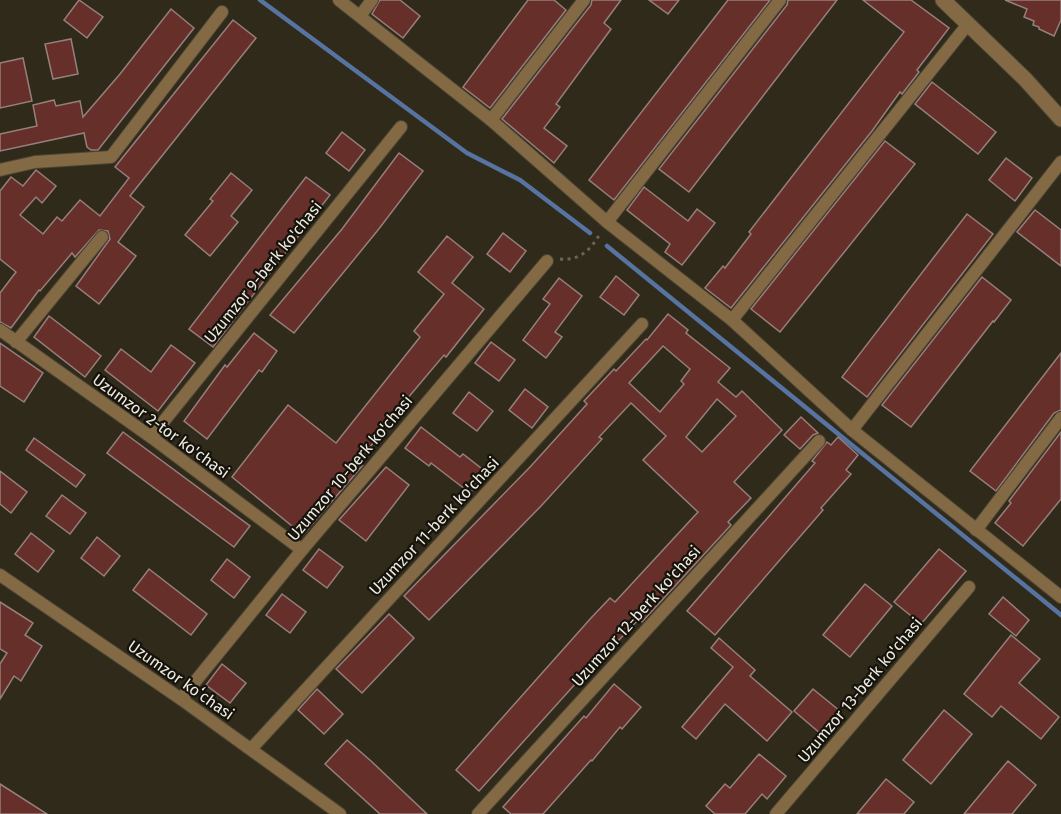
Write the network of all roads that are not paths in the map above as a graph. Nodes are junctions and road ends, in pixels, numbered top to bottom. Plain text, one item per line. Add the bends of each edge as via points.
1 (339, 0) edge
2 (372, 0) edge
3 (584, 0) edge
4 (780, 0) edge
5 (943, 0) edge
6 (222, 12) dead end
7 (360, 16) junction
8 (968, 24) junction
9 (1061, 119) edge
10 (491, 120) junction
11 (400, 127) dead end
12 (1061, 162) edge
13 (0, 170) edge
14 (607, 222) junction
15 (102, 237) dead end
16 (547, 261) road end
17 (732, 320) junction
18 (642, 324) dead end
19 (0, 330) edge
20 (16, 342) junction
21 (1061, 418) edge
22 (852, 430) junction
23 (152, 438) junction
24 (819, 441) dead end
25 (976, 530) junction
26 (302, 550) junction
27 (0, 575) edge
28 (969, 587) dead end
29 (1061, 597) edge
30 (181, 699) junction
31 (251, 749) junction
32 (340, 814) edge
33 (478, 814) edge
34 (776, 814) edge

1 - 7 street
2 - 7 street
3 - 10 street
4 - 14 street
5 - 8 street
6 - 13 street via 111,158 35,162
7 - 10 street
8 - 9 street
8 - 17 street
10 - 14 street
11 - 23 street, Uzumzor 9-berk ko'chasi
12 - 22 street
14 - 17 street
15 - 20 street
16 - 26 street, Uzumzor 10-berk ko'chasi
17 - 22 street
18 - 31 street, Uzumzor 11-berk ko'chasi
19 - 20 street, Uzumzor 2-tor ko'chasi
20 - 23 street, Uzumzor 2-tor ko'chasi
21 - 25 street
22 - 25 street
23 - 26 street, Uzumzor 2-tor ko'chasi
24 - 33 street, Uzumzor 12-berk ko'chasi
25 - 29 street
26 - 30 street, Uzumzor 10-berk ko'chasi
27 - 30 street, Uzumzor koʻchasi
28 - 34 street, Uzumzor 13-berk ko'chasi
30 - 31 street, Uzumzor koʻchasi
31 - 32 street, Uzumzor koʻchasi

